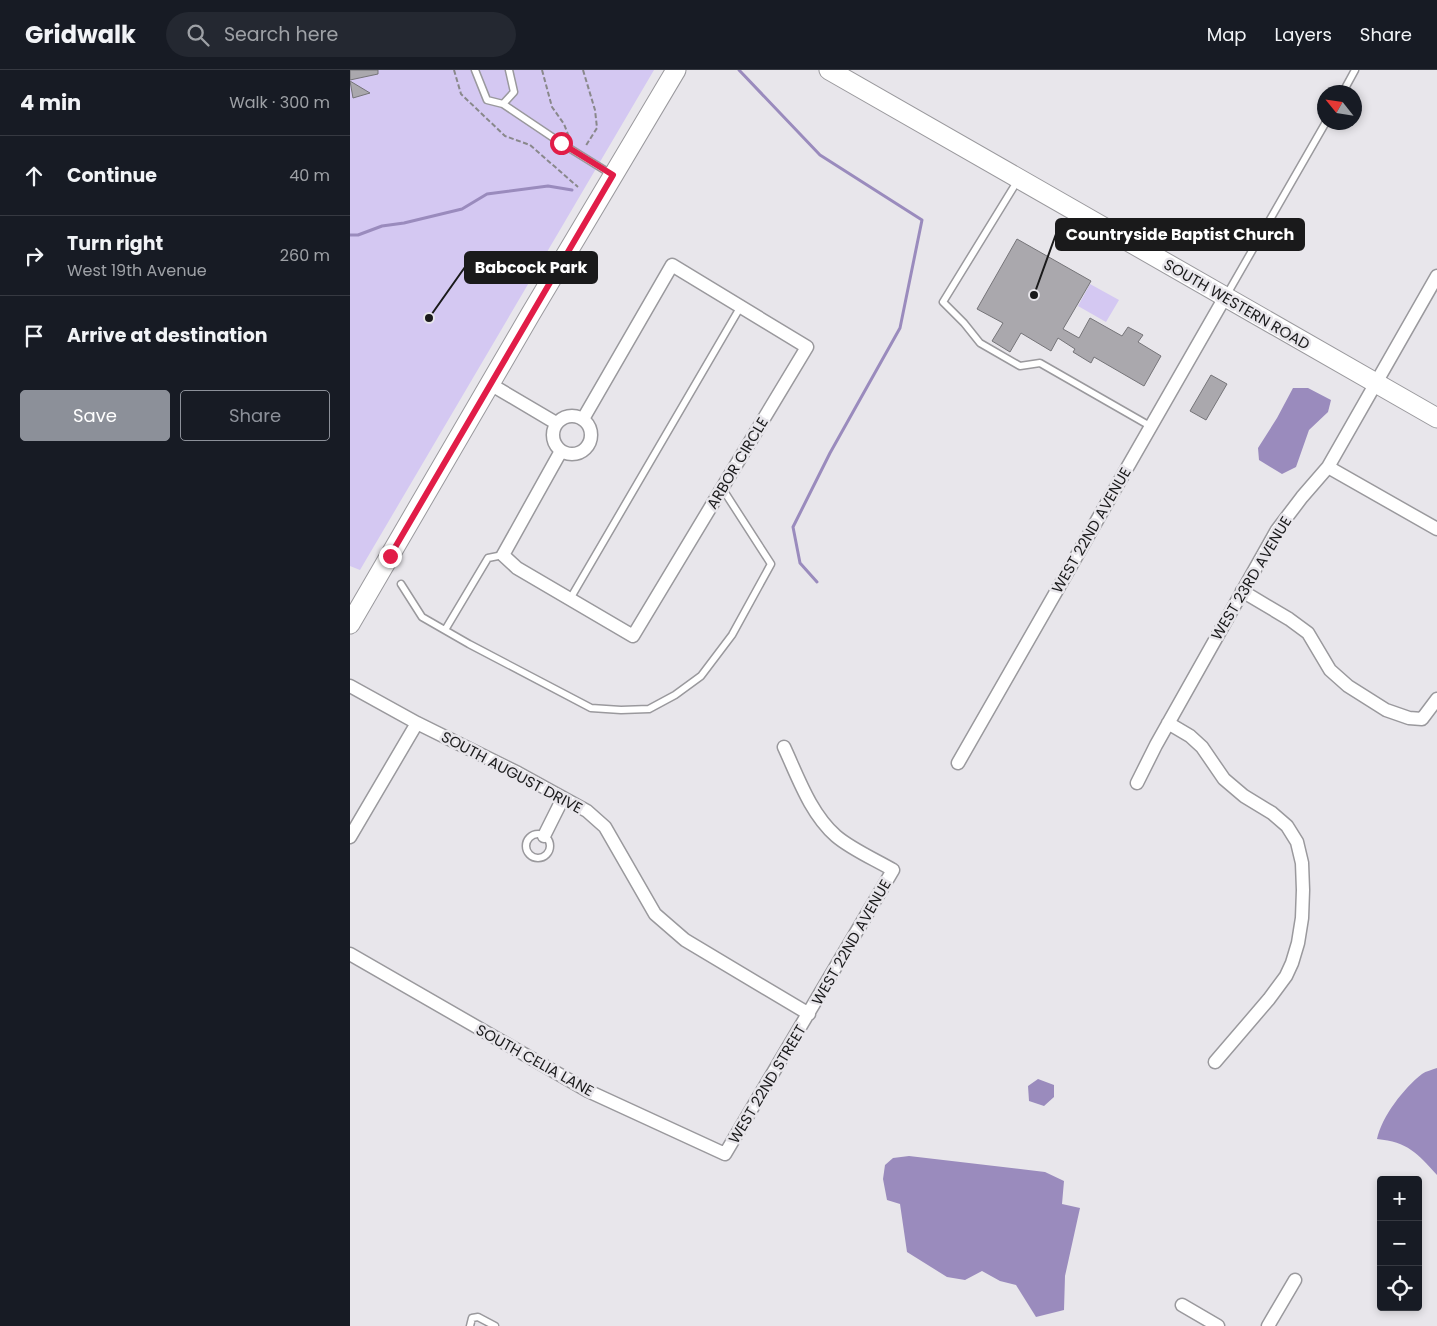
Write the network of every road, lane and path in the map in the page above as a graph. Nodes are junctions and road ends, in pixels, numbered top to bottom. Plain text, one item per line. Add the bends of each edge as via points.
1 (454, 70) edge
2 (476, 70) edge
3 (508, 70) edge
4 (542, 70) edge
5 (583, 70) edge
6 (676, 70) edge
7 (829, 70) edge
8 (1355, 70) edge
9 (1347, 85) edge
10 (503, 104) junction
11 (1321, 130) edge
12 (580, 154) junction
13 (613, 175) junction
14 (1019, 179) junction
15 (578, 187) dead end
16 (1437, 276) edge
17 (1225, 297) junction
18 (740, 306) junction
19 (1376, 383) junction
20 (490, 384) junction
21 (1437, 418) edge
22 (582, 419) junction
23 (556, 423) junction
24 (1150, 426) junction
25 (561, 451) junction
26 (1328, 468) junction
27 (722, 488) junction
28 (1437, 529) edge
29 (503, 555) junction
30 (401, 584) dead end
31 (1242, 592) junction
32 (570, 599) junction
33 (350, 624) edge
34 (445, 630) junction
35 (350, 686) edge
36 (1437, 699) edge
37 (417, 723) junction
38 (1168, 723) junction
39 (784, 746) dead end
40 (958, 764) dead end
41 (1137, 784) dead end
42 (563, 798) junction
43 (544, 836) dead end
44 (350, 837) edge
45 (350, 954) edge
46 (809, 1014) junction
47 (1214, 1062) dead end
48 (725, 1154) joint
49 (1295, 1280) dead end
50 (1182, 1305) dead end
51 (470, 1326) edge
52 (495, 1326) edge
53 (1218, 1326) edge
54 (1268, 1326) edge

1 - 15 path via 461,94 505,136 530,145
2 - 10 lane via 487,100
3 - 10 lane via 514,92
4 - 12 path via 552,107
5 - 12 path via 597,128
6 - 13 street
7 - 14 street, SOUTH WESTERN ROAD
8 - 9 lane
10 - 12 lane
11 - 17 lane
12 - 13 lane
13 - 20 street
14 - 17 street, SOUTH WESTERN ROAD
14 - 24 lane via 943,302 980,343 1020,366 1040,363
16 - 19 street, WEST 23RD AVENUE
17 - 19 street, SOUTH WESTERN ROAD
17 - 24 street, WEST 22ND AVENUE
18 - 22 street, ARBOR CIRCLE via 672,265
18 - 27 street, ARBOR CIRCLE via 807,347
18 - 32 lane
19 - 21 street, SOUTH WESTERN ROAD
19 - 26 street, WEST 23RD AVENUE
20 - 23 street
20 - 33 street
22 - 23 street via 572,416
22 - 25 street via 591,434 588,446 578,453
23 - 25 street via 553,441
24 - 40 street, WEST 22ND AVENUE
25 - 29 street
26 - 28 street
26 - 31 street, WEST 23RD AVENUE via 1276,530
27 - 32 street, ARBOR CIRCLE via 633,636
27 - 34 lane via 771,564 732,635 701,676 649,709 591,708
29 - 32 street, ARBOR CIRCLE via 517,568
29 - 34 lane via 488,558
30 - 34 lane via 422,617
31 - 36 street via 1308,633 1330,670 1348,686 1386,710 1409,718 1422,718
31 - 38 street, WEST 23RD AVENUE
35 - 37 street, SOUTH AUGUST DRIVE
37 - 42 street, SOUTH AUGUST DRIVE
37 - 44 street
38 - 41 street, WEST 23RD AVENUE
38 - 47 street via 1190,736 1224,779 1287,826 1297,842 1302,863 1302,918 1292,963 1269,999
39 - 46 street, WEST 22ND AVENUE via 806,796 823,824 838,838 893,870
42 - 43 street
42 - 46 street, SOUTH AUGUST DRIVE via 587,811 605,827 656,914 685,940
45 - 48 street, SOUTH CELIA LANE via 588,1091
46 - 48 street, WEST 22ND STREET
49 - 54 street
50 - 53 street
51 - 52 lane via 472,1318 478,1317

